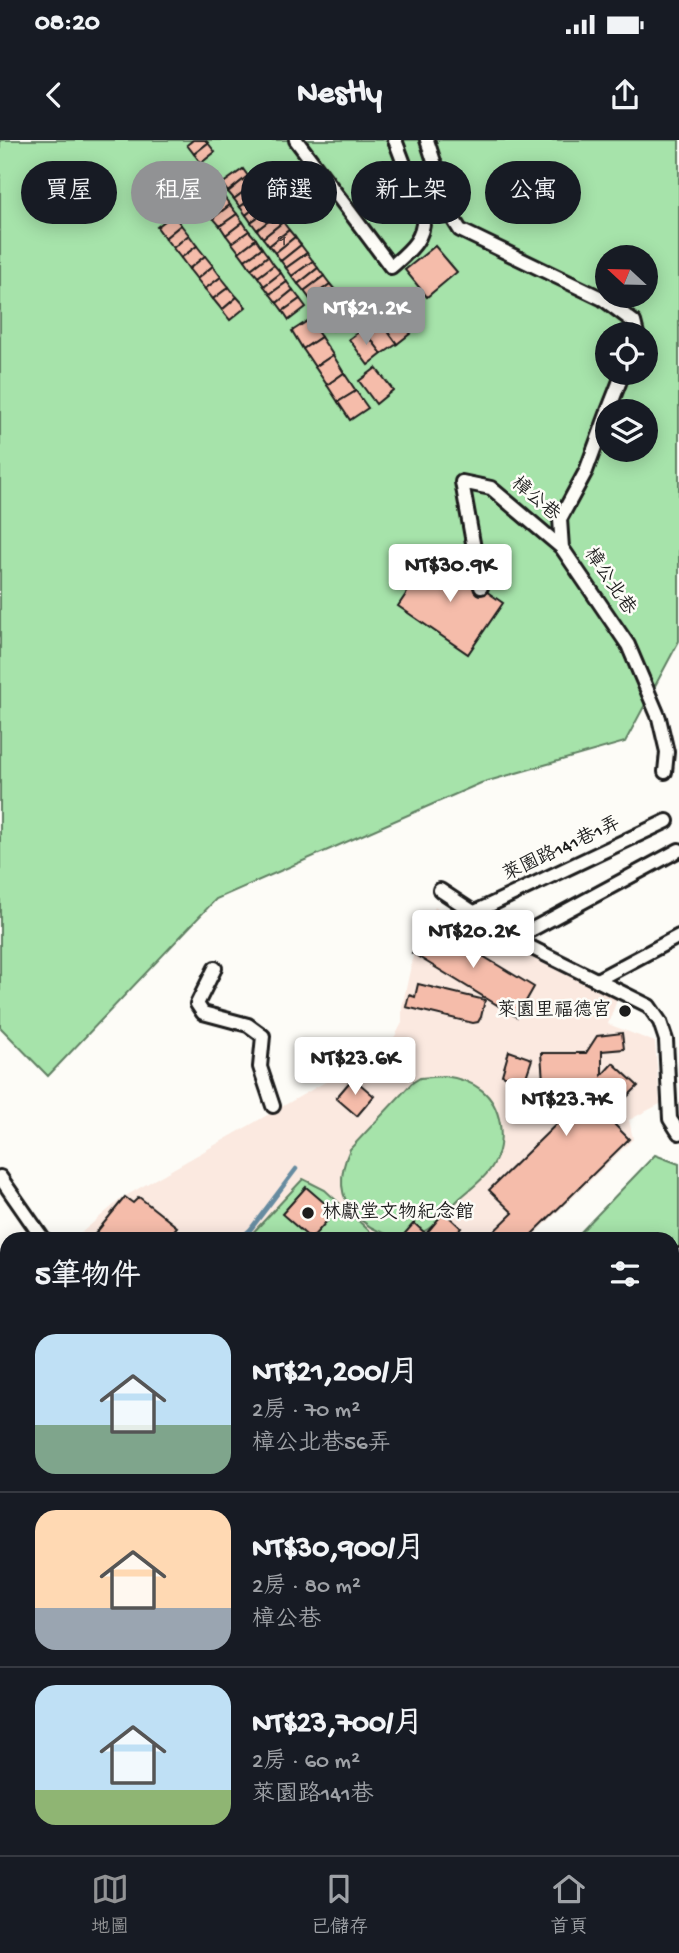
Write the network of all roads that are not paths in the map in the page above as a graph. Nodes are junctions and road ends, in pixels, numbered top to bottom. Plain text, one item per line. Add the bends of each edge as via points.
1 (296, 140) edge
2 (395, 140) edge
3 (427, 140) edge
4 (634, 322) edge
5 (595, 447) edge
6 (562, 548) junction
7 (481, 587) dead end
8 (679, 764) edge
9 (667, 821) dead end
10 (679, 850) edge
11 (440, 890) dead end
12 (474, 913) junction
13 (679, 936) edge
14 (514, 939) junction
15 (215, 968) dead end
16 (597, 980) junction
17 (273, 1106) dead end
18 (679, 1133) edge
19 (0, 1177) edge
20 (38, 1232) edge

1 - 2 street via 390,267 415,246 424,225
3 - 4 street via 460,230 603,299
5 - 6 street, 樟公北巷 via 561,519
6 - 7 street, 樟公巷 via 491,488 462,482
6 - 8 street, 樟公北巷 via 628,645 659,718 667,751 664,772
9 - 12 street, 萊園路141巷1弄
10 - 14 street
11 - 12 street
12 - 14 street
13 - 16 street
14 - 16 street
15 - 17 street via 197,1004 203,1013 248,1025 263,1036 260,1067
16 - 18 street via 649,1006 660,1022 666,1040 670,1119
19 - 20 street

